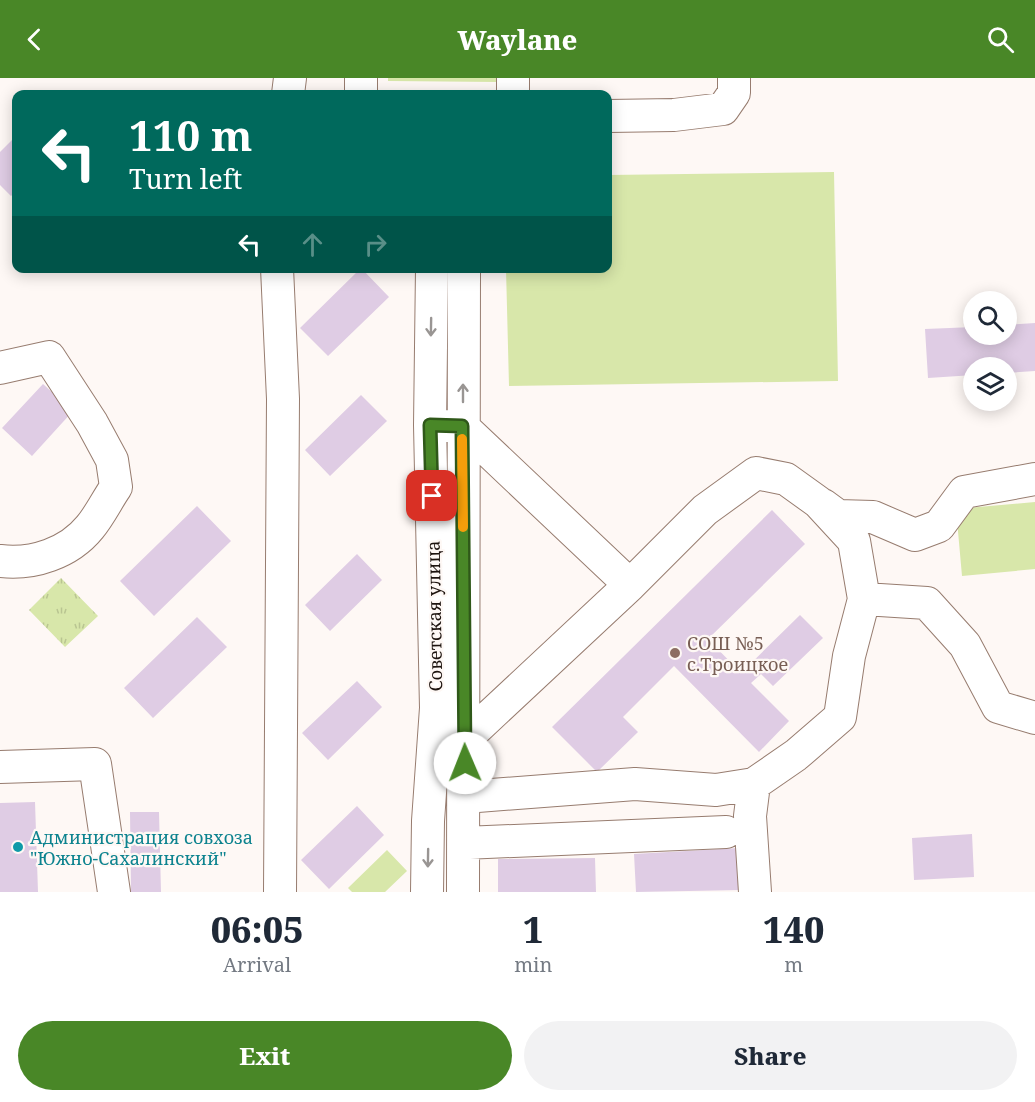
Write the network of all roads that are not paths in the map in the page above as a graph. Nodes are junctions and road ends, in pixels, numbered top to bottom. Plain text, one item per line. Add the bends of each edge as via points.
1 (734, 78) edge
2 (612, 116) edge
3 (277, 273) edge
4 (432, 273) edge
5 (464, 273) edge
6 (0, 368) edge
7 (430, 425) junction
8 (462, 426) junction
9 (1035, 479) edge
10 (818, 502) junction
11 (0, 561) edge
12 (630, 585) junction
13 (864, 599) junction
14 (1035, 718) edge
15 (464, 740) junction
16 (0, 767) edge
17 (754, 784) junction
18 (464, 819) junction
19 (428, 821) junction
20 (726, 832) dead end
21 (114, 892) edge
22 (280, 892) edge
23 (427, 892) edge
24 (463, 892) edge
25 (755, 892) edge

1 - 2 street via 734,93 723,109
3 - 22 street via 283,399
4 -> 7 street, Советская улица
8 -> 5 street, Советская улица
6 - 11 street via 49,357 112,460 116,487 89,528 54,555
7 - 8 street
7 - 19 street, Советская улица via 436,708
8 - 12 street
8 - 15 street, Советская улица
9 - 10 street via 964,492 939,526 915,535 873,517 838,516
10 - 12 street via 786,479 756,473 705,510
10 - 13 street via 854,541
12 - 15 street
13 - 14 street via 927,603 964,645 998,707
13 - 17 street via 849,656 840,717
15 - 18 street, Советская улица
16 - 21 street via 95,764
17 - 18 street via 716,790 635,784
17 - 25 street via 750,816
18 - 19 street
18 - 20 street
18 - 24 street, Советская улица
19 -> 23 street, Советская улица

